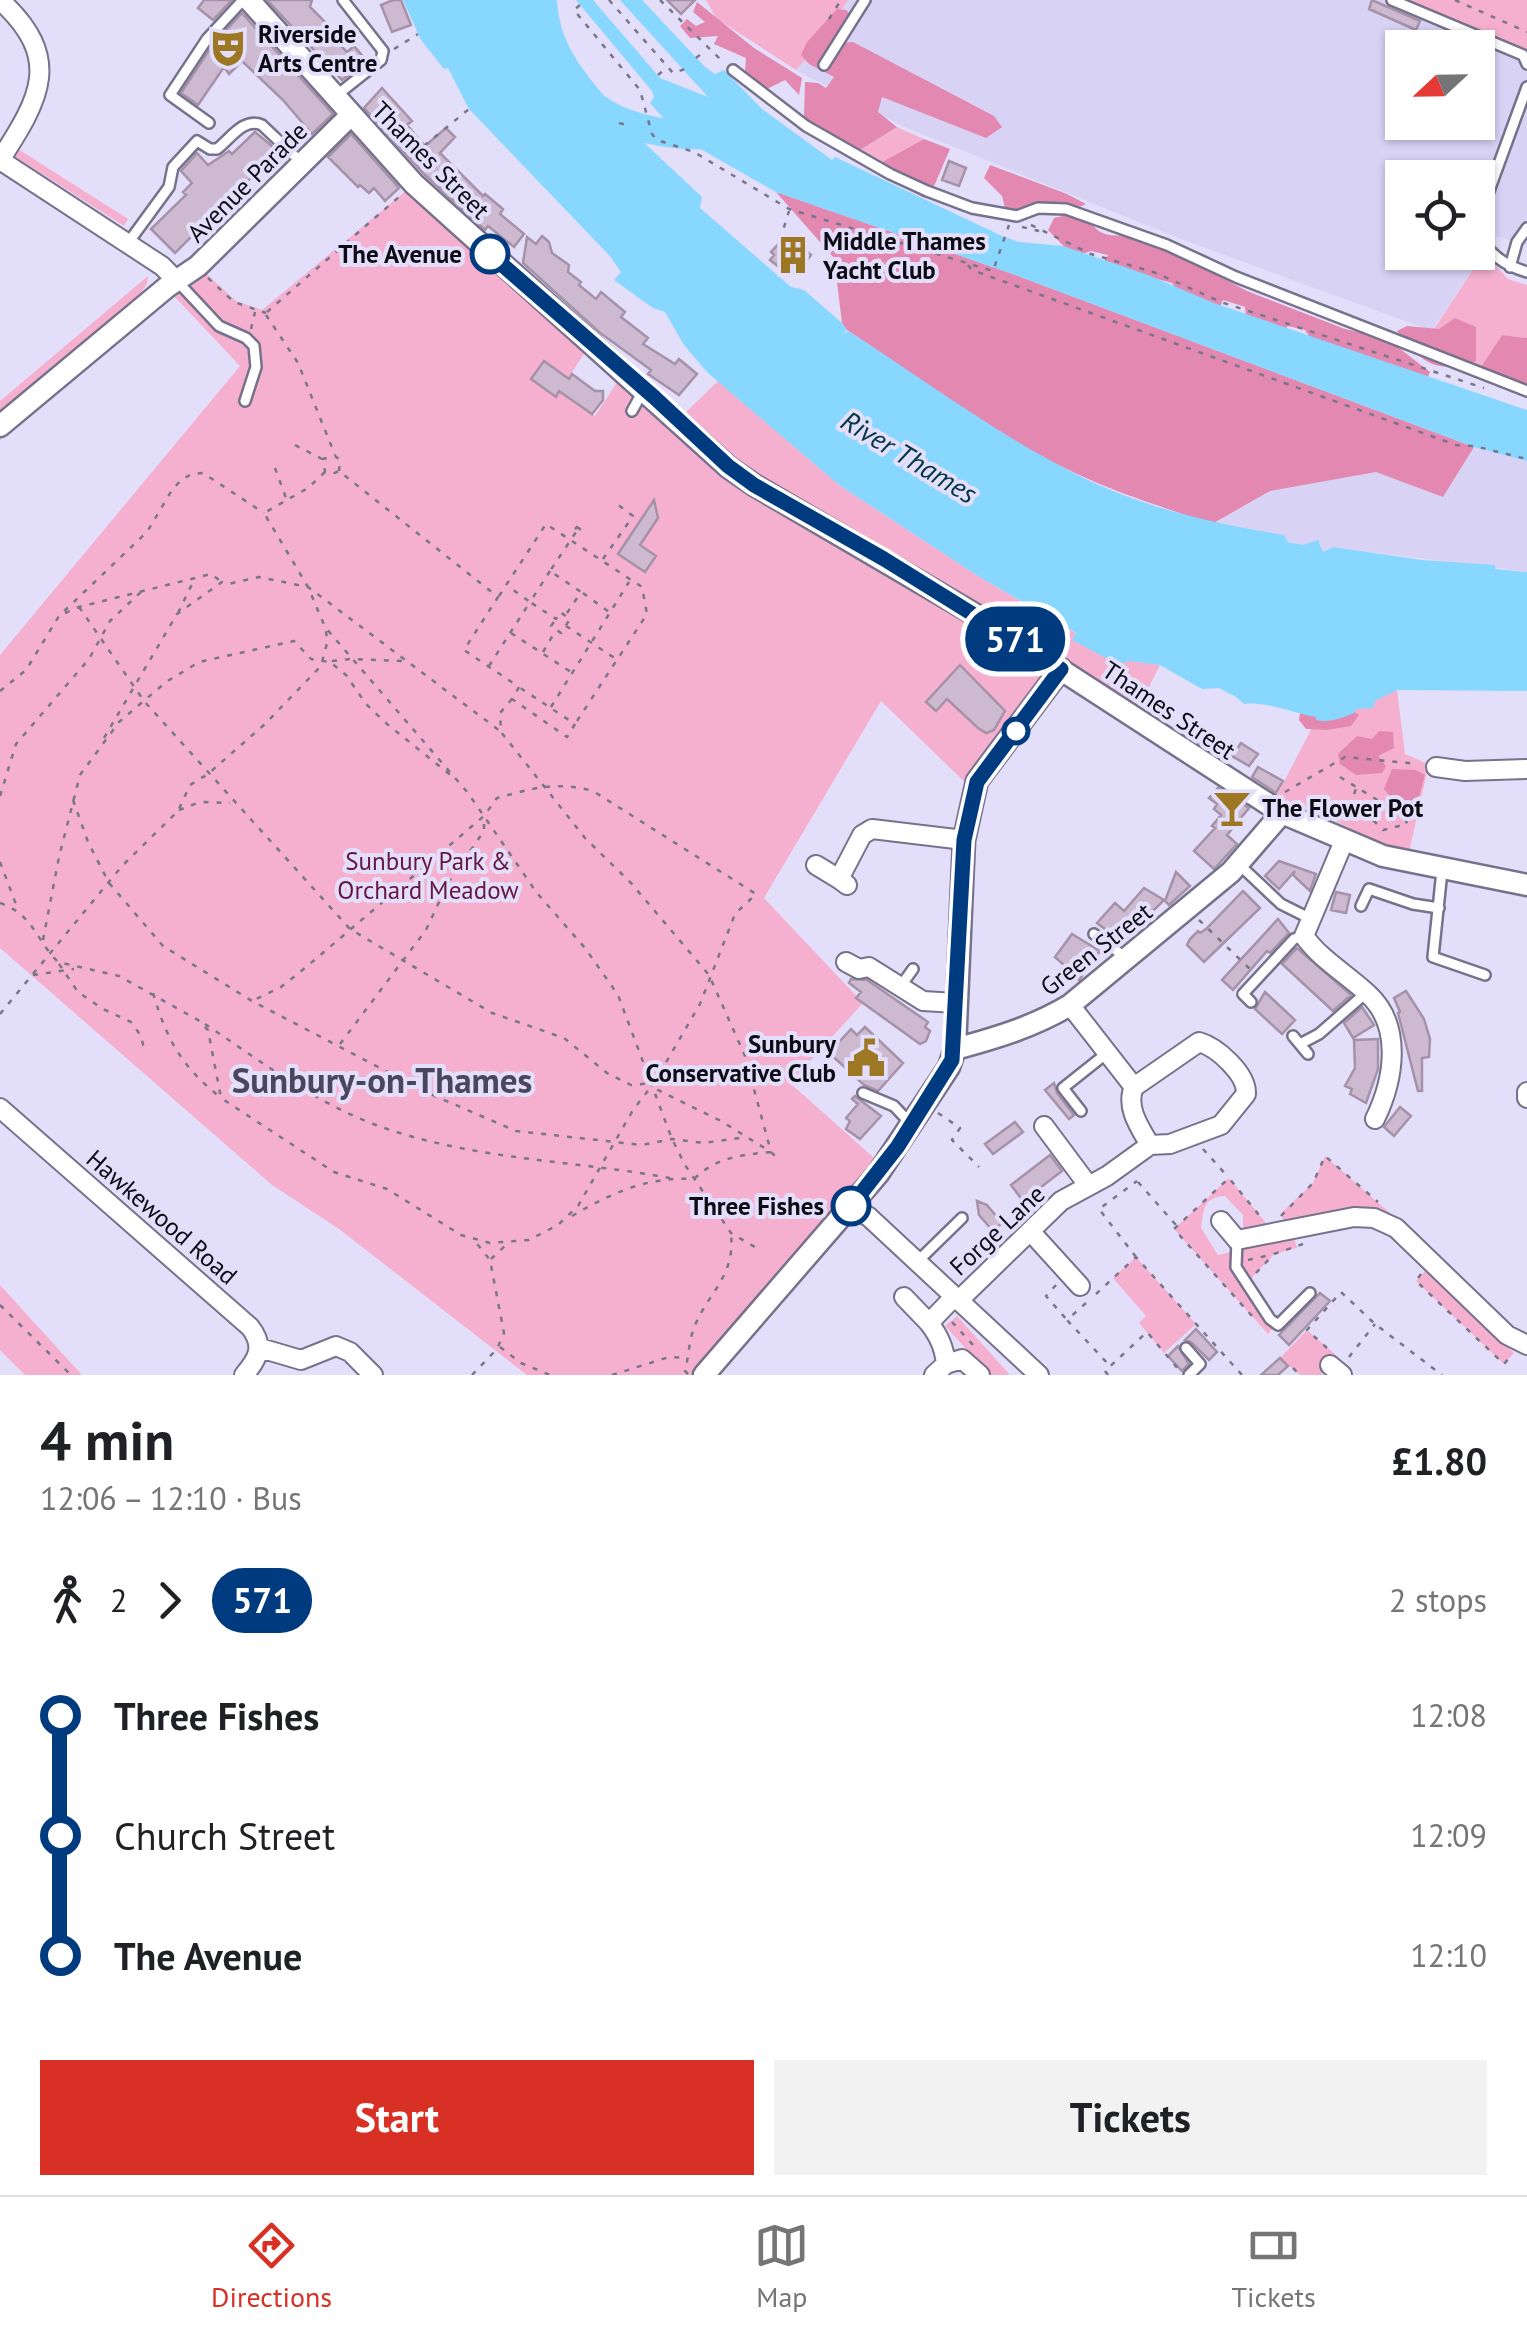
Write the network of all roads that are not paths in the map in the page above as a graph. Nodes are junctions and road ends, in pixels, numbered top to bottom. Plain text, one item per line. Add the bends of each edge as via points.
1 (0, 0) edge
2 (246, 0) edge
3 (343, 0) edge
4 (865, 0) edge
5 (1392, 0) edge
6 (1527, 64) edge
7 (824, 65) dead end
8 (733, 70) road end
9 (1527, 86) edge
10 (335, 97) junction
11 (351, 116) junction
12 (208, 123) dead end
13 (0, 160) edge
14 (302, 163) junction
15 (1495, 174) edge
16 (1527, 228) edge
17 (128, 243) junction
18 (1495, 256) edge
19 (1510, 267) junction
20 (1527, 272) edge
21 (177, 281) junction
22 (644, 388) junction
23 (1527, 391) edge
24 (245, 401) dead end
25 (632, 411) dead end
26 (0, 426) edge
27 (1061, 669) junction
28 (1436, 767) road end
29 (1527, 769) edge
30 (1280, 807) junction
31 (1343, 832) junction
32 (964, 840) junction
33 (816, 864) dead end
34 (1442, 869) junction
35 (1246, 871) dead end
36 (1527, 885) edge
37 (1361, 906) dead end
38 (1439, 908) junction
39 (1307, 927) junction
40 (1094, 934) dead end
41 (1125, 957) junction
42 (846, 962) dead end
43 (912, 969) dead end
44 (1485, 975) dead end
45 (900, 987) junction
46 (1367, 992) junction
47 (1251, 1002) dead end
48 (956, 1003) junction
49 (1070, 1005) junction
50 (955, 1049) junction
51 (1108, 1053) junction
52 (1308, 1054) dead end
53 (1134, 1088) junction
54 (863, 1093) dead end
55 (0, 1108) edge
56 (1080, 1111) dead end
57 (1375, 1118) dead end
58 (912, 1125) junction
59 (1044, 1126) dead end
60 (1150, 1145) junction
61 (1088, 1185) junction
62 (851, 1206) junction
63 (962, 1218) dead end
64 (1221, 1221) dead end
65 (1030, 1231) junction
66 (1237, 1240) junction
67 (915, 1264) junction
68 (1080, 1286) dead end
69 (1310, 1293) dead end
70 (904, 1296) dead end
71 (956, 1299) junction
72 (930, 1323) junction
73 (260, 1348) junction
74 (1186, 1348) dead end
75 (1522, 1350) edge
76 (940, 1369) edge
77 (244, 1375) edge
78 (374, 1375) edge
79 (704, 1375) edge
80 (980, 1375) edge
81 (1038, 1375) edge
82 (1189, 1375) edge

1 - 13 street via 32,34 39,67 34,99
2 - 10 street, Thames Street
2 - 12 lane via 207,39 170,95
3 - 10 lane via 383,50 370,70
4 - 7 lane
5 - 6 lane via 1523,55
8 - 23 lane via 806,126 890,174 972,208 1013,220 1038,208 1066,209
9 - 15 lane
10 - 11 street, Thames Street
11 - 14 street, Avenue Parade
11 - 22 street, Thames Street via 414,184
13 - 17 street
14 - 17 lane via 254,122 217,149 197,141 173,167 169,188
14 - 21 street, Avenue Parade
16 - 19 lane
17 - 21 street
18 - 19 lane
19 - 20 lane
21 - 24 lane via 219,326 254,346
21 - 26 street
22 - 25 lane
22 - 27 street, Thames Street via 754,485
27 - 30 street, Thames Street
27 - 32 street via 977,782
28 - 29 street
30 - 31 street, Thames Street
30 - 41 street, Green Street via 1240,864
31 - 34 street, Thames Street via 1383,856
31 - 39 street
32 - 33 street via 872,829 862,835 843,882
32 - 48 street
34 - 36 street, Thames Street
34 - 38 lane
35 - 39 lane
37 - 38 lane via 1369,889
38 - 44 lane via 1432,956
39 - 46 street via 1314,950
39 - 47 lane via 1242,994
40 - 41 lane
41 - 49 street, Green Street
42 - 45 street via 869,966
43 - 45 lane
45 - 48 street via 923,1001
46 - 52 lane via 1318,1034 1296,1040
46 - 57 street via 1389,1026 1392,1049
48 - 50 street
49 - 50 street, Green Street via 1009,1035
49 - 51 street
50 - 58 street
51 - 53 street
51 - 56 lane via 1063,1088
53 - 60 street via 1134,1115
53 - 60 street, Forge Lane via 1204,1042 1247,1088 1221,1125
54 - 58 lane via 894,1106
55 - 73 street, Hawkewood Road via 250,1328
58 - 62 street
59 - 61 street
60 - 61 street, Forge Lane
61 - 65 street, Forge Lane
62 - 67 street, Forge Lane
62 - 79 street
63 - 67 lane
64 - 66 street
65 - 68 street
65 - 71 street, Forge Lane
66 - 69 lane via 1236,1267 1278,1324
66 - 75 street via 1354,1216 1374,1218 1396,1228
67 - 71 street, Forge Lane
70 - 72 street
71 - 72 street
71 - 81 street
72 - 76 street via 942,1343
73 - 77 street
73 - 78 street via 301,1360 336,1346
74 - 82 lane via 1200,1364
76 - 80 street via 962,1359

